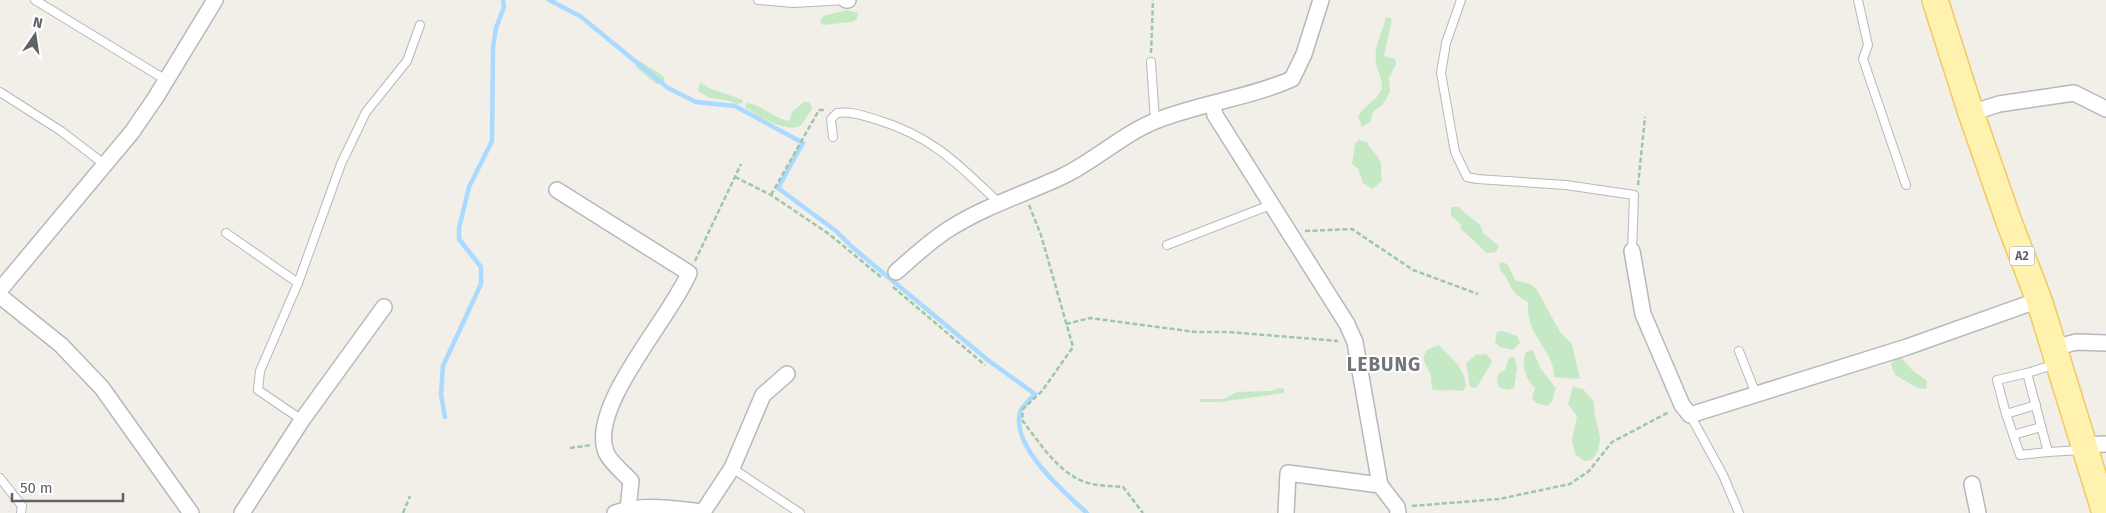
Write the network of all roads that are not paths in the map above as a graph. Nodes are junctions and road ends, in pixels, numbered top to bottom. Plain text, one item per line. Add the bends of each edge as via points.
1 (35, 0) edge
2 (215, 0) edge
3 (758, 0) edge
4 (847, 0) edge
5 (1321, 0) edge
6 (1461, 0) edge
7 (1858, 0) edge
8 (1935, 0) edge
9 (420, 25) dead end
10 (1151, 62) road end
11 (166, 80) junction
12 (0, 92) edge
13 (1213, 105) junction
14 (2106, 109) edge
15 (1971, 113) junction
16 (1155, 121) junction
17 (834, 137) dead end
18 (104, 164) junction
19 (1906, 185) dead end
20 (557, 190) dead end
21 (998, 202) junction
22 (1273, 204) junction
23 (226, 233) dead end
24 (1167, 245) dead end
25 (1632, 251) joint
26 (896, 272) dead end
27 (298, 283) junction
28 (0, 290) edge
29 (0, 296) edge
30 (2039, 300) junction
31 (384, 308) dead end
32 (2106, 343) edge
33 (1739, 350) dead end
34 (2056, 356) junction
35 (2027, 373) junction
36 (786, 374) dead end
37 (1756, 394) junction
38 (2036, 404) junction
39 (1686, 410) junction
40 (2006, 414) junction
41 (302, 420) junction
42 (2042, 427) junction
43 (2013, 435) junction
44 (2091, 446) edge
45 (2048, 452) junction
46 (732, 468) junction
47 (0, 478) edge
48 (1972, 484) dead end
49 (1380, 485) junction
50 (1397, 510) edge
51 (621, 511) edge
52 (22, 513) edge
53 (191, 513) edge
54 (242, 513) edge
55 (704, 513) edge
56 (800, 513) edge
57 (1286, 513) edge
58 (1739, 513) edge
59 (1978, 513) edge
60 (2105, 513) edge

1 - 11 lane
2 - 11 street
3 - 4 lane via 793,4
5 - 13 street via 1292,80
6 - 25 lane via 1446,44 1441,73 1455,152 1466,177 1566,185 1634,195
7 - 19 lane via 1868,45 1863,59
8 - 15 main road, A2
9 - 27 lane via 407,61 366,112 341,164
10 - 16 lane
11 - 18 street via 132,132
12 - 18 lane
13 - 16 street
13 - 22 street via 1215,115
14 - 15 street via 2074,93 1999,104
15 - 30 main road, A2
16 - 21 street via 1064,176
17 - 21 lane via 831,119 837,113 850,112 905,128 947,154
18 - 28 street
20 - 51 street via 689,274 682,290 630,367 603,430 606,452 631,481
21 - 26 street via 949,229
22 - 24 lane
22 - 49 street via 1355,342
23 - 27 lane
25 - 39 street via 1643,314
27 - 41 lane via 260,371 258,390
29 - 53 street via 60,344 102,388
30 - 34 main road, A2
30 - 37 street
31 - 41 street
32 - 34 street via 2076,342
33 - 37 lane
34 - 35 lane
34 - 44 main road, A2
35 - 38 lane
35 - 40 lane via 1997,380
36 - 46 street via 762,395
37 - 39 street
38 - 40 lane
38 - 42 lane
39 - 58 lane via 1723,476
40 - 43 lane
41 - 54 street
42 - 43 lane
42 - 45 lane
43 - 45 lane via 2020,455
44 - 45 lane
44 - 60 main road, A2
46 - 55 street
46 - 56 lane
47 - 52 lane via 22,506
48 - 59 street
49 - 50 street
49 - 57 street via 1288,473
51 - 55 street via 669,508

